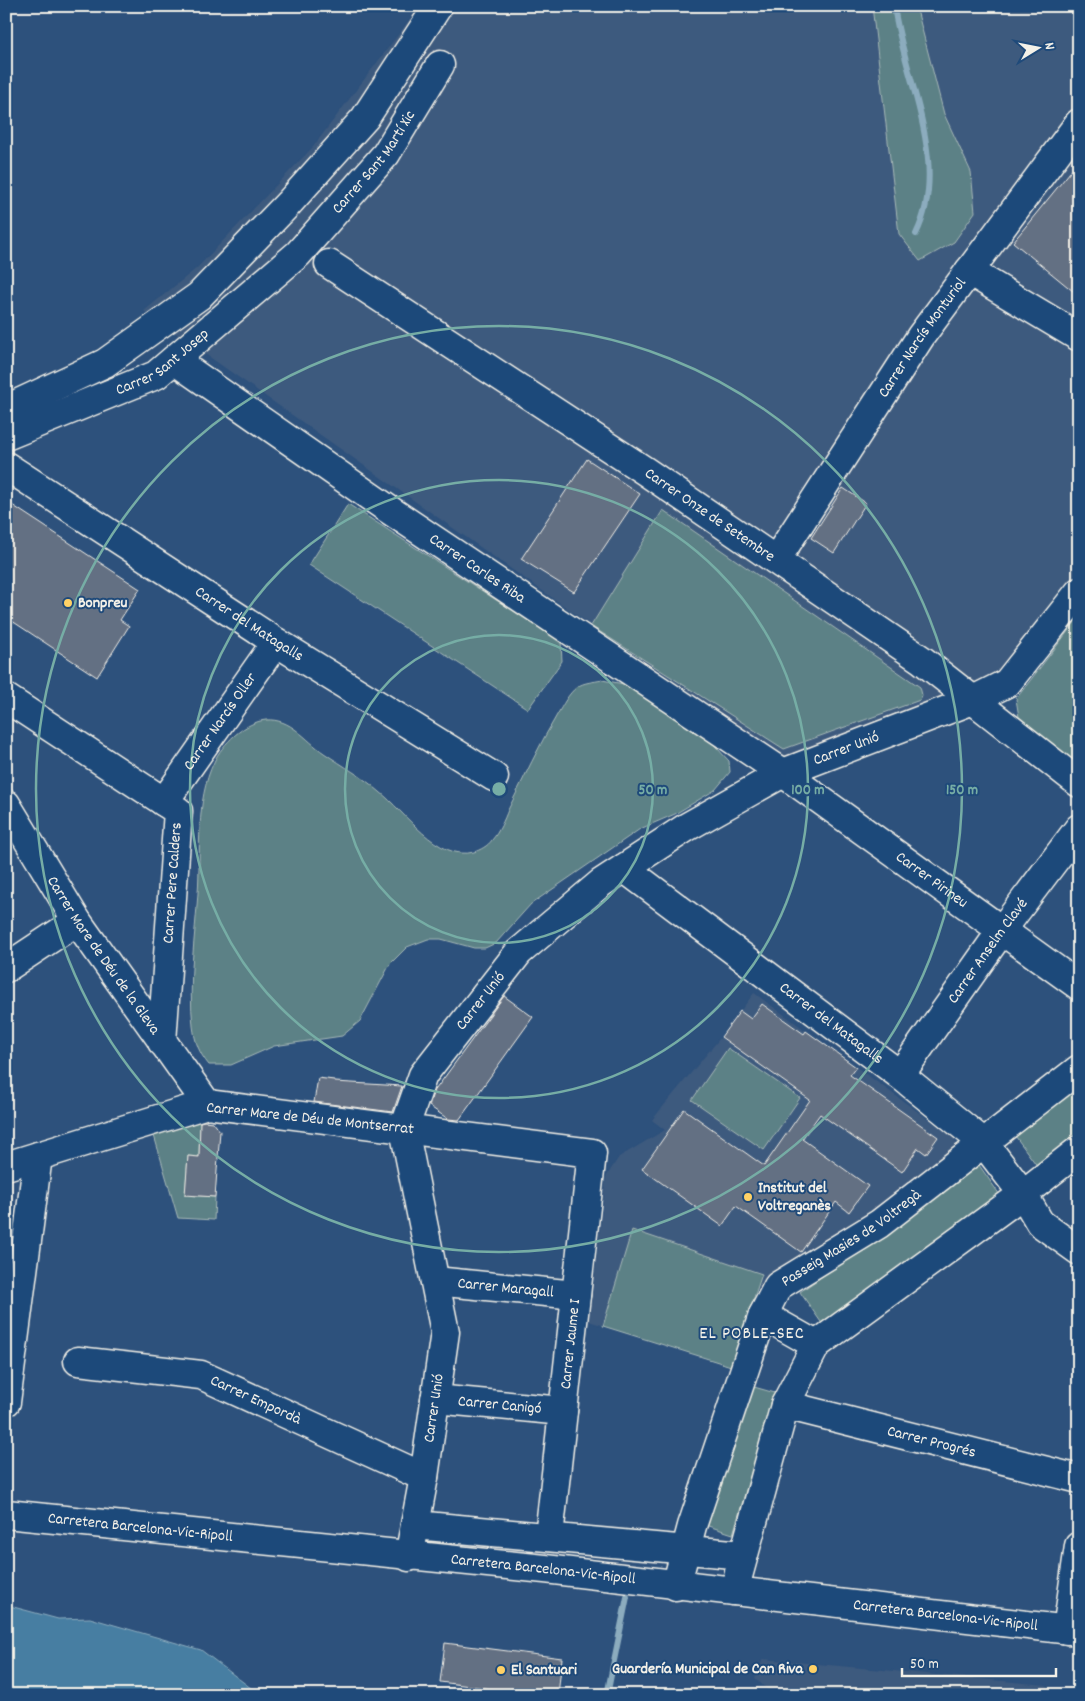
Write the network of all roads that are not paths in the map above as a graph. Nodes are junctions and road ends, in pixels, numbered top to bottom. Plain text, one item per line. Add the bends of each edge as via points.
1 (438, 6) edge
2 (440, 65) dead end
3 (1079, 123) edge
4 (288, 204) junction
5 (265, 228) junction
6 (316, 233) junction
7 (298, 254) junction
8 (329, 264) junction
9 (969, 271) junction
10 (1079, 337) edge
11 (174, 360) junction
12 (6, 409) edge
13 (6, 436) edge
14 (6, 466) edge
15 (776, 560) junction
16 (1079, 592) edge
17 (276, 642) junction
18 (6, 698) edge
19 (973, 700) junction
20 (783, 773) junction
21 (494, 777) dead end
22 (1079, 784) edge
23 (164, 802) junction
24 (6, 804) edge
25 (1079, 828) edge
26 (624, 868) junction
27 (77, 921) junction
28 (1002, 930) junction
29 (6, 968) edge
30 (1079, 986) edge
31 (162, 1042) junction
32 (1079, 1068) edge
33 (900, 1075) junction
34 (207, 1104) junction
35 (404, 1129) junction
36 (984, 1143) junction
37 (1079, 1150) edge
38 (592, 1153) joint
39 (38, 1156) junction
40 (6, 1166) edge
41 (1023, 1194) junction
42 (1079, 1251) edge
43 (434, 1281) junction
44 (576, 1295) junction
45 (763, 1315) junction
46 (816, 1345) junction
47 (78, 1361) dead end
48 (435, 1399) junction
49 (6, 1402) edge
50 (785, 1405) junction
51 (563, 1411) junction
52 (424, 1477) junction
53 (1079, 1479) edge
54 (6, 1514) edge
55 (415, 1525) junction
56 (549, 1536) junction
57 (1079, 1546) edge
58 (686, 1549) junction
59 (743, 1555) junction
60 (409, 1557) junction
61 (676, 1586) junction
62 (734, 1591) junction
63 (1073, 1630) edge

1 - 4 street via 364,118
2 - 6 street, Carrer Sant Martí Xic via 386,154
3 - 9 street, Carrer Narcís Monturiol
4 - 5 street
4 - 6 street
5 - 7 street
5 - 12 street via 199,296 105,363
6 - 7 street, Carrer Sant Martí Xic
6 - 8 street
7 - 8 street, Carrer Onze de Setembre
7 - 11 street, Carrer Sant Josep
8 - 15 street, Carrer Onze de Setembre
9 - 10 street
9 - 15 street, Carrer Narcís Monturiol via 921,336
11 - 13 street, Carrer Sant Josep via 156,375
11 - 20 street, Carrer Carles Riba via 388,509
14 - 17 street, Carrer del Matagalls
15 - 19 street, Carrer Onze de Setembre via 922,660
16 - 19 street, Carrer Unió via 1007,683
17 - 21 street, Carrer del Matagalls
17 - 23 street, Carrer Narcís Oller
18 - 23 street, Carrer Pere Calders
19 - 20 street, Carrer Unió
19 - 22 street, Carrer Onze de Setembre
20 - 26 street, Carrer Unió via 687,827
20 - 28 street, Carrer Pirineu
23 - 31 street, Carrer Pere Calders via 178,811
24 - 27 street, Carrer Mare de Déu de la Gleva
25 - 28 street, Carrer Anselm Clavé
26 - 33 street, Carrer del Matagalls
26 - 35 street, Carrer Unió via 519,952 423,1074
27 - 29 street
27 - 31 street, Carrer Mare de Déu de la Gleva
28 - 30 street, Carrer Pirineu
28 - 33 street, Carrer Anselm Clavé
31 - 34 street, Carrer Mare de Déu de la Gleva
32 - 36 street, Passeig Masies de Voltregà
33 - 36 street, Carrer del Matagalls
34 - 35 street, Carrer Mare de Déu de Montserrat
34 - 39 street, Carrer Mare de Déu de Montserrat
35 - 38 street, Carrer Mare de Déu de Montserrat
35 - 43 street, Carrer Unió
36 - 41 street, Carrer del Matagalls
36 - 45 street, Passeig Masies de Voltregà via 879,1224 778,1286
37 - 41 street
38 - 44 street, Carrer Jaume I
39 - 40 street, Carrer Mare de Déu de Montserrat
39 - 49 street
41 - 42 street, Carrer del Matagalls via 1040,1223
41 - 46 street
43 - 44 street, Carrer Maragall
43 - 48 street, Carrer Unió via 445,1332
44 - 51 street, Carrer Jaume I
45 - 46 street
45 - 58 street, Passeig Masies de Voltregà
46 - 50 street
47 - 52 street, Carrer Empordà via 201,1375
48 - 51 street, Carrer Canigó
48 - 52 street, Carrer Unió
50 - 53 street, Carrer Progrés
50 - 59 street
51 - 56 street, Carrer Jaume I
52 - 55 street, Carrer Unió
54 - 60 street, Carretera Barcelona-Vic-Ripoll
55 - 56 street
55 - 60 street, Carrer Unió
56 - 58 street
57 - 63 street
58 - 59 street
58 - 61 street, Passeig Masies de Voltregà
59 - 62 street
60 - 61 street, Carretera Barcelona-Vic-Ripoll via 545,1569
61 - 62 street, Carretera Barcelona-Vic-Ripoll
62 - 63 street, Carretera Barcelona-Vic-Ripoll

